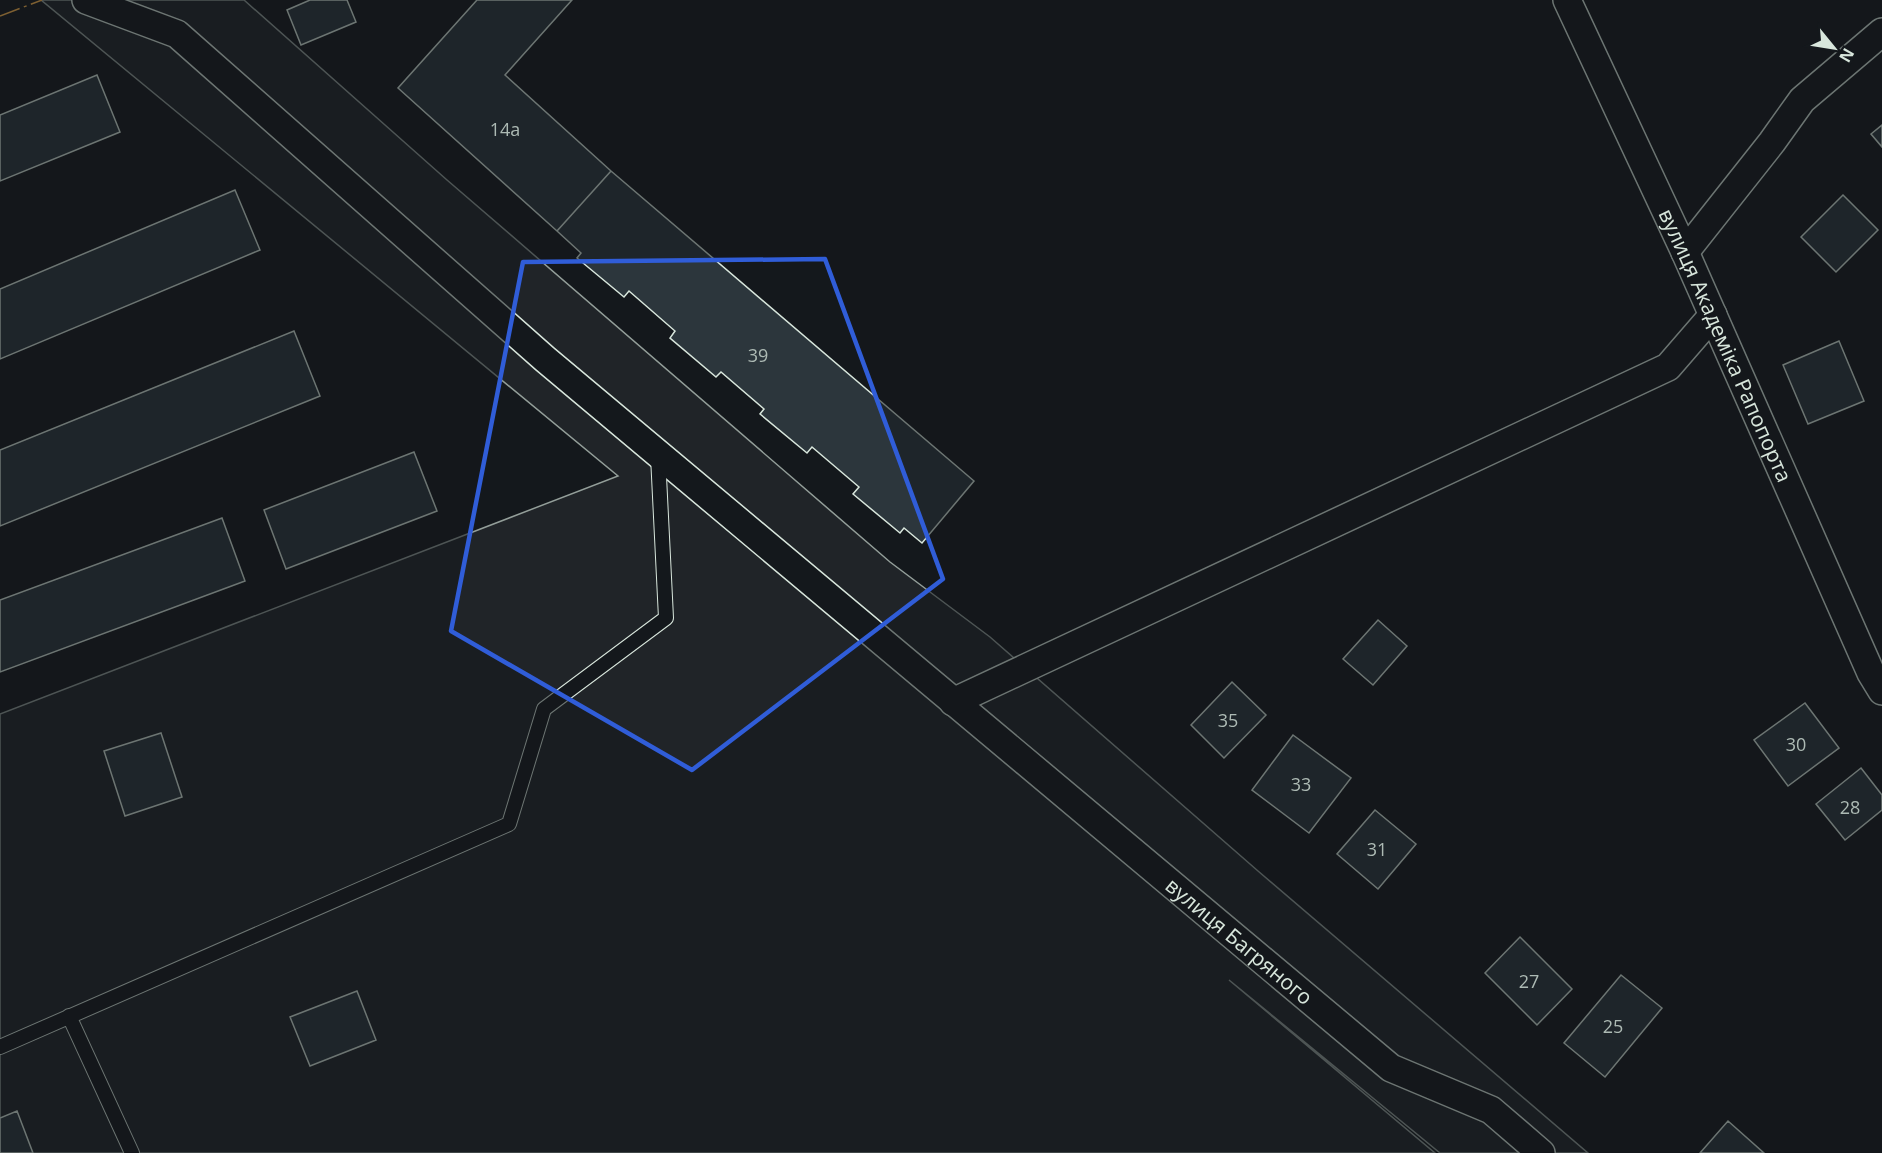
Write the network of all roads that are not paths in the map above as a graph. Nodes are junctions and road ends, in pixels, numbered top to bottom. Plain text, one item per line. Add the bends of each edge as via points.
1 (86, 0) edge
2 (1567, 0) edge
3 (1882, 32) edge
4 (1685, 252) junction
5 (1713, 315) junction
6 (657, 453) junction
7 (1882, 690) edge
8 (953, 702) junction
9 (69, 1017) junction
10 (0, 1047) edge
11 (132, 1153) edge
12 (1541, 1153) edge

1 - 6 street, вулиця Багряного via 177,34
2 - 4 street, вулиця Академіка Рапопорта
3 - 4 street via 1802,100
4 - 5 street, вулиця Академіка Рапопорта
5 - 7 street, вулиця Академіка Рапопорта via 1871,674
5 - 8 street via 1668,367
6 - 8 street, вулиця Багряного
6 - 9 lane via 666,618 544,709 508,824
8 - 12 street, вулиця Багряного via 1391,1068 1491,1110
9 - 10 lane
9 - 11 lane

